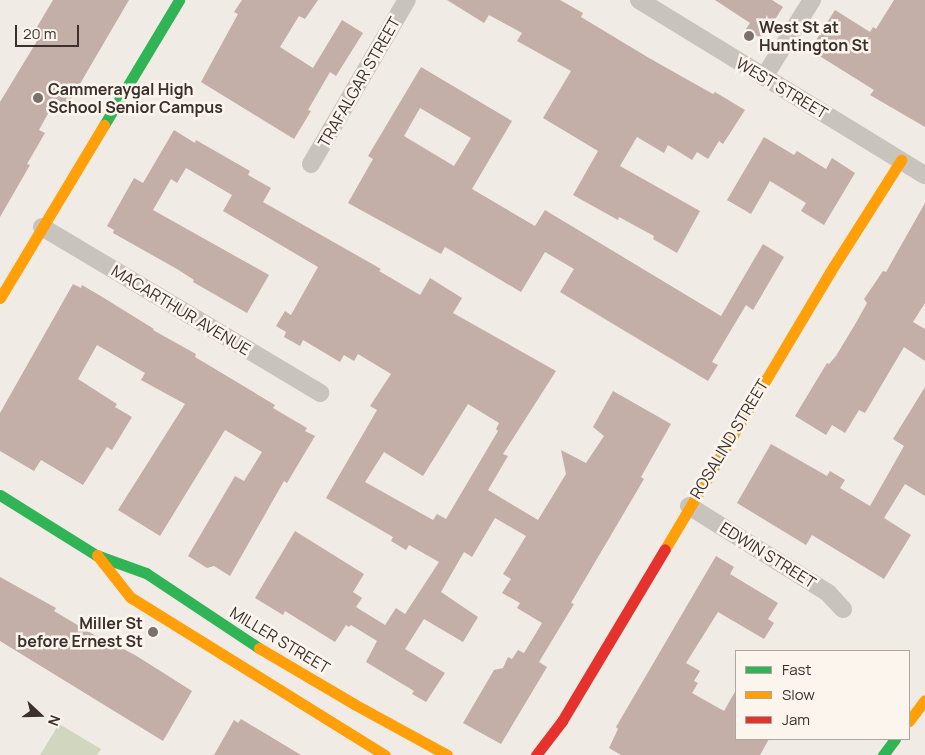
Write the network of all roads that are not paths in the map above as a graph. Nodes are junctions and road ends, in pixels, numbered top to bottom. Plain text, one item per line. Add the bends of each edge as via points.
1 (179, 0) edge
2 (407, 0) edge
3 (639, 0) edge
4 (812, 0) edge
5 (764, 76) junction
6 (901, 160) junction
7 (311, 164) dead end
8 (925, 175) edge
9 (42, 227) junction
10 (0, 298) edge
11 (320, 393) dead end
12 (3, 499) edge
13 (689, 506) junction
14 (96, 554) junction
15 (843, 609) dead end
16 (925, 700) edge
17 (910, 720) edge
18 (562, 721) junction
19 (894, 740) edge
20 (385, 755) edge
21 (447, 755) edge
22 (536, 755) edge
23 (552, 755) edge
24 (883, 755) edge

1 - 9 main road
2 - 7 street, TRAFALGAR STREET
3 - 5 street, WEST STREET
4 - 5 street
5 - 6 street, WEST STREET
6 - 8 street, WEST STREET
6 - 13 main road, ROSALIND STREET
9 - 10 main road
9 - 11 street, MACARTHUR AVENUE
12 - 14 main road, MILLER STREET
13 - 15 street, EDWIN STREET via 828,592
13 - 18 main road, ROSALIND STREET
14 - 20 main road, MILLER STREET via 130,597
14 - 21 main road, MILLER STREET via 146,573 250,642
16 - 17 main road
18 - 22 main road, ROSALIND STREET
18 - 23 street, ROSALIND STREET
19 - 24 main road

